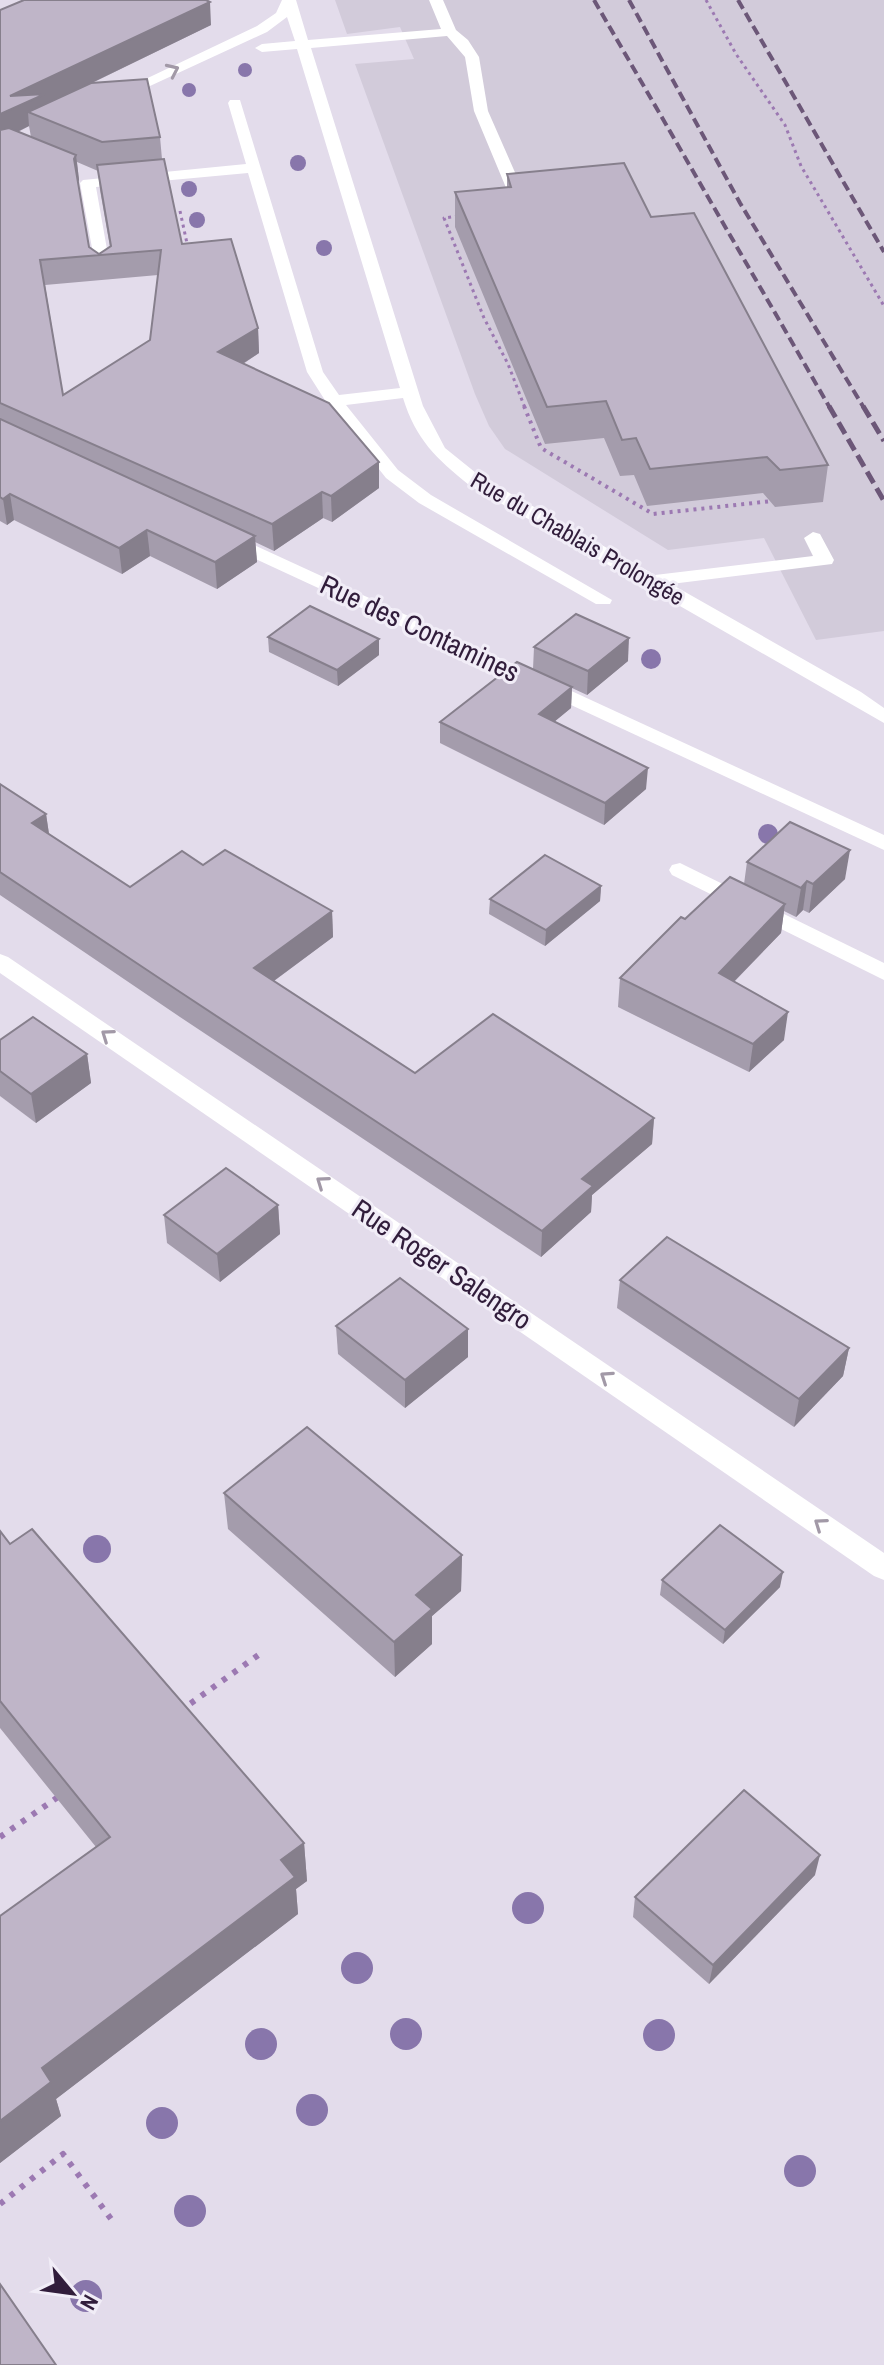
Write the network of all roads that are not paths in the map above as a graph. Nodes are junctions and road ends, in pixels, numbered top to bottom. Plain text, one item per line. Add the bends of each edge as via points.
1 (436, 0) edge
2 (289, 1) edge
3 (450, 32) junction
4 (302, 45) junction
5 (224, 47) junction
6 (262, 48) junction
7 (311, 74) junction
8 (235, 103) dead end
9 (98, 105) edge
10 (254, 168) junction
11 (78, 171) edge
12 (102, 181) junction
13 (520, 202) edge
14 (103, 272) edge
15 (410, 392) junction
16 (334, 401) junction
17 (209, 530) edge
18 (813, 538) dead end
19 (652, 581) junction
20 (603, 600) dead end
21 (884, 717) edge
22 (884, 843) edge
23 (680, 870) dead end
24 (0, 962) edge
25 (884, 972) edge
26 (884, 1568) edge

1 - 3 street
2 - 4 street, Rue du Chablais Prolongée
2 - 5 street via 274,22
3 - 4 street
3 - 13 street via 472,57 481,111
4 - 6 street
4 - 7 street, Rue du Chablais Prolongée
5 - 6 street
9 -> 5 street
6 - 7 street via 289,56
7 - 15 street, Rue du Chablais Prolongée
8 - 10 street
10 - 12 street
10 - 16 street via 305,344
11 - 12 street
12 - 14 street via 88,183
15 - 16 street
15 - 19 street, Rue du Chablais Prolongée via 431,442 461,471
16 - 20 street via 399,481
17 - 22 street, Rue des Contamines
18 - 19 street via 825,560
19 - 21 street, Rue du Chablais Prolongée
23 - 25 street
26 -> 24 street, Rue Roger Salengro

